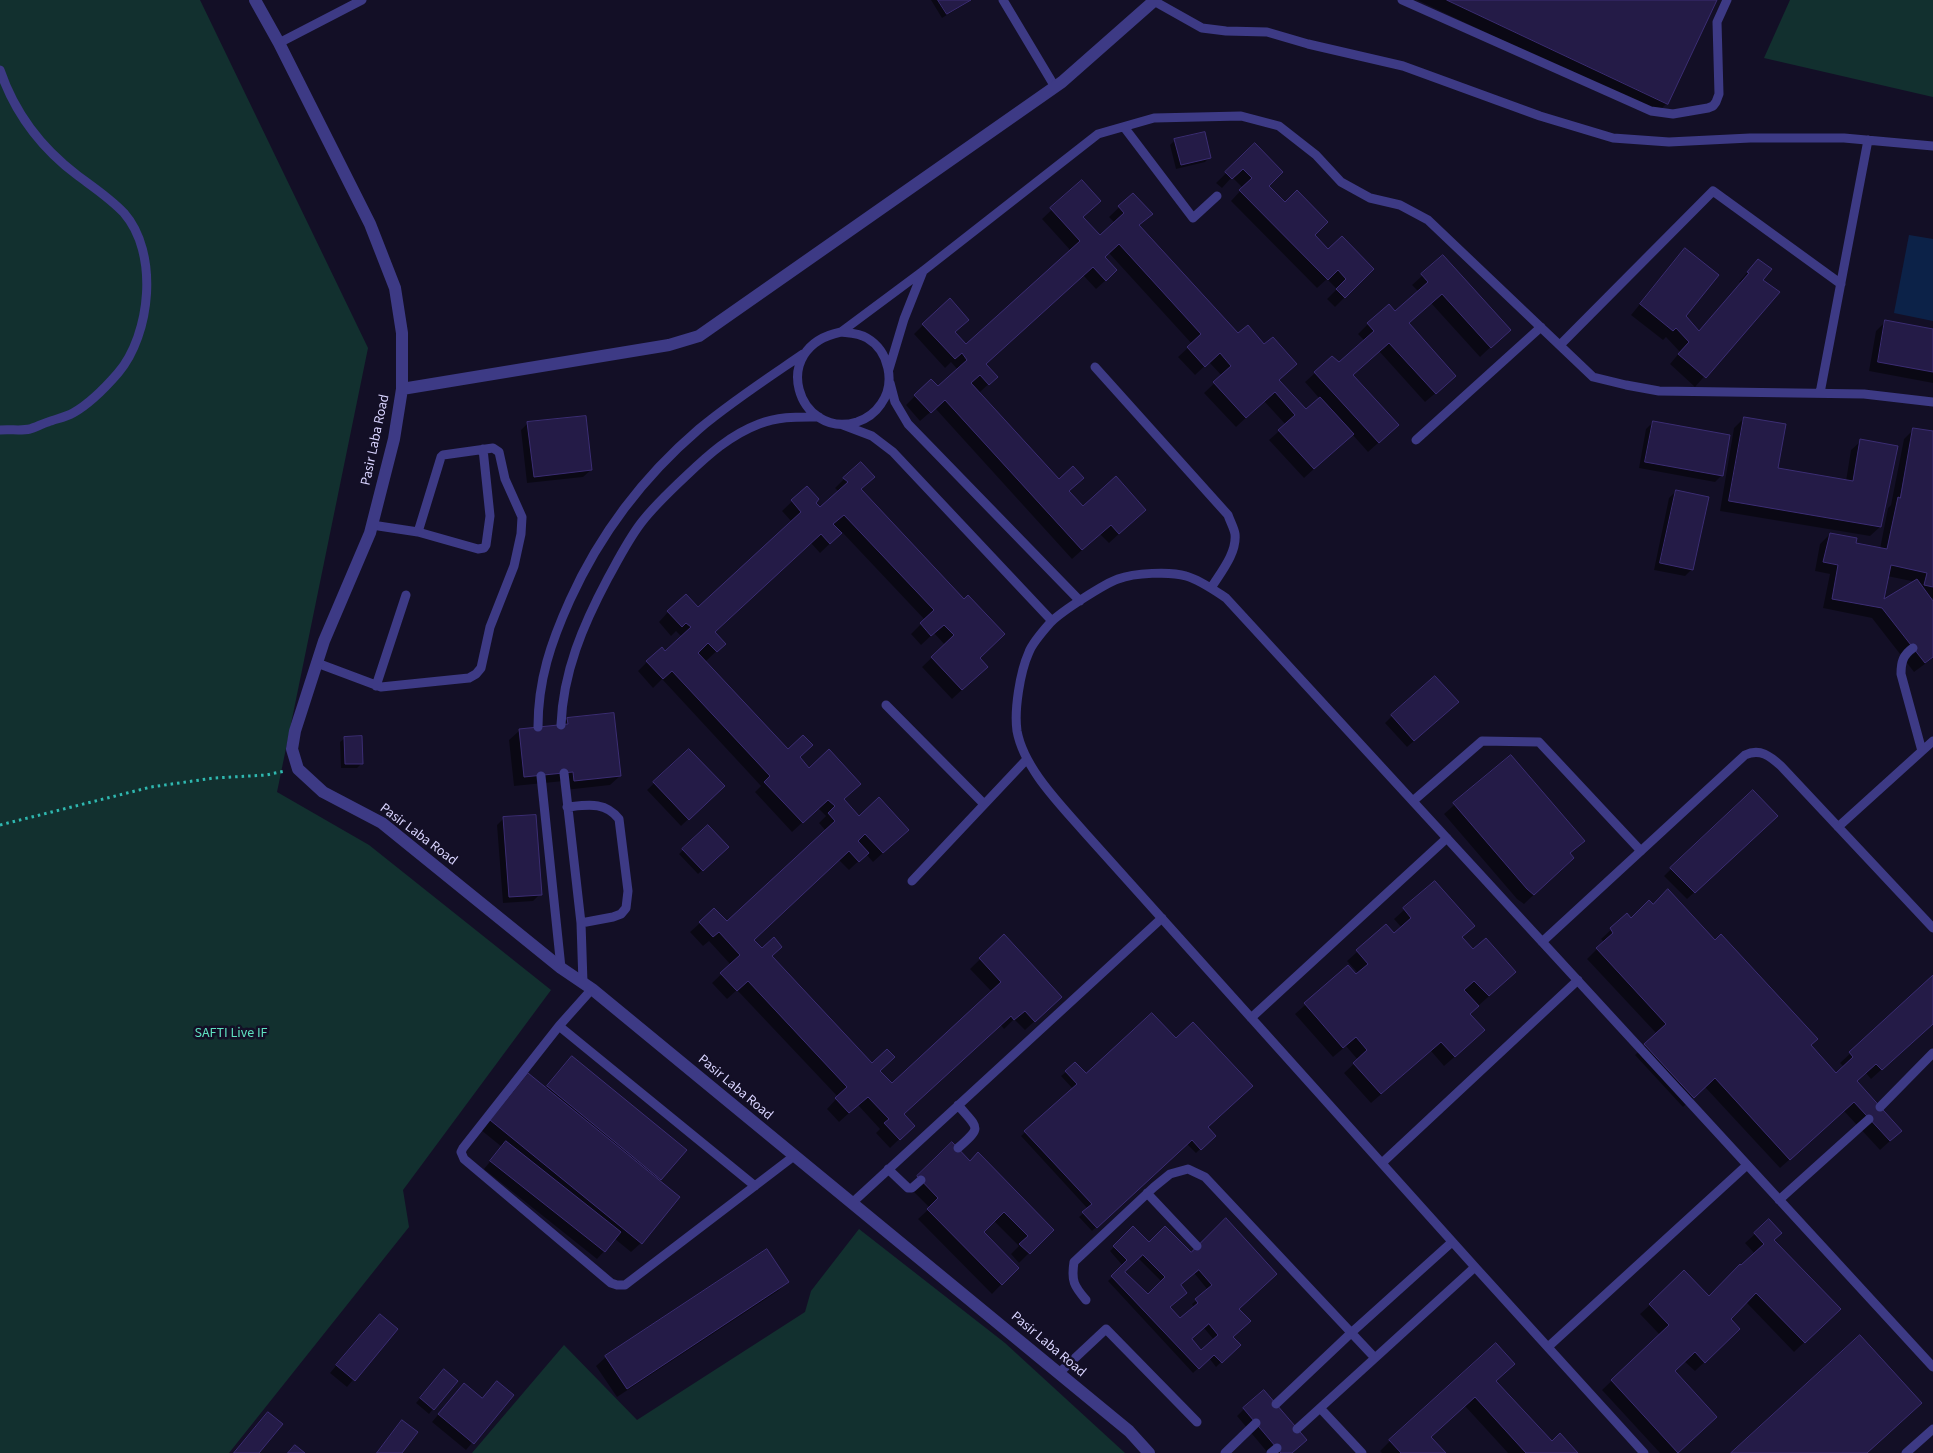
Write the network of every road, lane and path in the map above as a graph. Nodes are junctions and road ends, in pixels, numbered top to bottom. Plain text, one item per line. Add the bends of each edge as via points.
1 (255, 0) edge
2 (362, 0) edge
3 (1003, 0) edge
4 (1155, 0) edge
5 (1402, 0) edge
6 (1727, 0) edge
7 (279, 43) junction
8 (0, 70) edge
9 (1055, 87) junction
10 (1124, 127) junction
11 (1868, 140) junction
12 (1933, 146) edge
13 (1217, 196) dead end
14 (923, 271) junction
15 (1841, 284) junction
16 (1541, 327) junction
17 (841, 332) junction
18 (1560, 345) junction
19 (804, 353) junction
20 (1095, 367) dead end
21 (889, 369) junction
22 (890, 382) junction
23 (402, 389) junction
24 (1820, 394) junction
25 (1933, 402) edge
26 (819, 417) junction
27 (838, 424) junction
28 (0, 430) edge
29 (1416, 440) dead end
30 (483, 450) junction
31 (372, 525) junction
32 (418, 532) junction
33 (1211, 588) junction
34 (406, 595) dead end
35 (1080, 601) junction
36 (1052, 621) junction
37 (1913, 648) dead end
38 (317, 663) junction
39 (376, 686) junction
40 (886, 705) dead end
41 (561, 725) dead end
42 (538, 727) dead end
43 (1933, 741) edge
44 (1922, 751) junction
45 (1027, 759) junction
46 (298, 769) junction
47 (564, 773) dead end
48 (541, 776) dead end
49 (1413, 802) junction
50 (984, 804) junction
51 (568, 807) junction
52 (0, 825) edge
53 (1838, 827) junction
54 (1447, 838) junction
55 (1641, 851) junction
56 (912, 881) dead end
57 (1162, 918) junction
58 (580, 923) junction
59 (1933, 928) edge
60 (1542, 942) junction
61 (561, 968) junction
62 (1578, 980) junction
63 (587, 986) junction
64 (1251, 1018) junction
65 (559, 1026) junction
66 (1933, 1053) edge
67 (958, 1105) junction
68 (1880, 1107) dead end
69 (1870, 1119) dead end
70 (958, 1148) dead end
71 (794, 1156) junction
72 (1382, 1163) junction
73 (1747, 1165) junction
74 (888, 1169) junction
75 (921, 1180) dead end
76 (755, 1186) junction
77 (1147, 1193) junction
78 (1779, 1200) junction
79 (852, 1202) junction
80 (1452, 1242) junction
81 (1197, 1246) dead end
82 (1475, 1267) junction
83 (1086, 1300) dead end
84 (1351, 1332) junction
85 (1548, 1347) junction
86 (1375, 1358) junction
87 (1933, 1367) edge
88 (1059, 1374) junction
89 (1276, 1404) dead end
90 (1320, 1408) junction
91 (1197, 1422) dead end
92 (1256, 1423) dead end
93 (1297, 1429) dead end
94 (1933, 1429) edge
95 (1149, 1453) edge
96 (1225, 1453) edge
97 (1362, 1453) edge
98 (1644, 1453) edge
99 (1906, 1453) edge

1 - 7 street, Pasir Laba Road
2 - 7 lane
3 - 9 lane
4 - 9 street
4 - 11 lane via 1202,28 1226,32 1268,32 1403,66 1540,116 1614,138 1668,142 1750,138
5 - 6 lane via 1651,111 1673,114 1708,108 1716,102 1719,88 1717,22
7 - 23 street, Pasir Laba Road via 370,224 395,288 402,333
8 - 28 lane via 15,106 38,140 58,161 125,214 142,250 146,272 140,331 123,366 103,390 72,413 30,429
9 - 23 street via 699,336 669,345
10 - 13 lane via 1192,218
10 - 14 lane via 1098,134
10 - 16 lane via 1154,118 1242,116 1279,126 1316,155 1342,182 1370,198 1400,205 1428,220
11 - 12 lane
11 - 15 lane
14 - 17 lane
14 - 21 lane
15 - 18 lane via 1713,191
15 - 24 lane
16 - 18 lane
16 - 29 lane
17 - 19 lane via 814,342
17 - 21 lane via 854,333 877,346
18 - 24 lane via 1593,377 1626,385 1659,391
19 - 26 lane via 798,366 800,395
19 - 42 lane via 699,429 647,479 621,511 578,583 547,655
20 - 33 lane via 1228,515 1235,532 1232,554
21 - 22 lane
22 - 27 lane via 881,405 872,414 850,424
22 - 35 lane via 895,402 908,424
23 - 31 street, Pasir Laba Road via 394,438
24 - 25 lane via 1864,394
26 - 27 lane
26 - 41 lane via 783,417 737,434 691,471 641,523 618,560 584,628 563,690
27 - 36 lane via 872,436 893,452
30 - 32 lane via 440,457
30 - 32 lane via 490,516 484,548
30 - 39 lane via 493,448 500,452 505,480 522,517 522,534 481,668 469,678
31 - 32 lane
31 - 38 street, Pasir Laba Road
33 - 35 lane via 1186,576 1166,573 1137,575 1118,579
33 - 49 lane via 1226,598
34 - 39 lane
35 - 36 lane
36 - 45 lane via 1029,651 1018,684 1017,730
37 - 44 lane via 1901,662 1901,674
38 - 39 lane
38 - 46 street, Pasir Laba Road via 295,731 292,749
40 - 50 lane
43 - 44 lane
44 - 53 lane
45 - 50 lane
45 - 57 lane via 1053,796
46 - 52 path via 151,788
46 - 61 street, Pasir Laba Road via 323,792 382,823
47 - 51 lane
48 - 61 lane
49 - 54 lane
49 - 55 lane via 1482,741 1539,742
50 - 56 lane
51 - 58 lane
51 - 58 lane via 598,805 614,812 619,819 628,891 626,908 621,914
53 - 55 lane via 1772,758 1752,752
53 - 59 lane
54 - 60 lane
54 - 64 lane
55 - 60 lane
57 - 64 lane
57 - 67 lane
58 - 63 lane
60 - 62 lane
61 - 63 street, Pasir Laba Road
62 - 72 lane
62 - 73 lane
63 - 65 lane
63 - 71 street, Pasir Laba Road
64 - 72 lane
65 - 76 lane
65 - 76 lane via 463,1148 462,1155 611,1283 624,1285
66 - 68 lane
67 - 70 lane via 976,1130
67 - 74 lane
69 - 78 lane
71 - 76 lane
71 - 79 street, Pasir Laba Road
72 - 80 lane
73 - 78 lane
73 - 85 lane
74 - 75 lane via 908,1188
74 - 79 lane
77 - 81 lane
77 - 83 lane via 1074,1262 1072,1277
77 - 84 lane via 1170,1174 1179,1171 1188,1169 1205,1177
78 - 87 lane
79 - 88 street, Pasir Laba Road
80 - 82 lane
80 - 84 lane
82 - 85 lane
82 - 86 lane
84 - 86 lane
84 - 89 lane
85 - 98 lane
86 - 90 lane
88 - 91 lane via 1106,1329
88 - 95 street, Pasir Laba Road via 1129,1431
90 - 93 lane
90 - 97 lane
92 - 96 lane
94 - 99 lane

